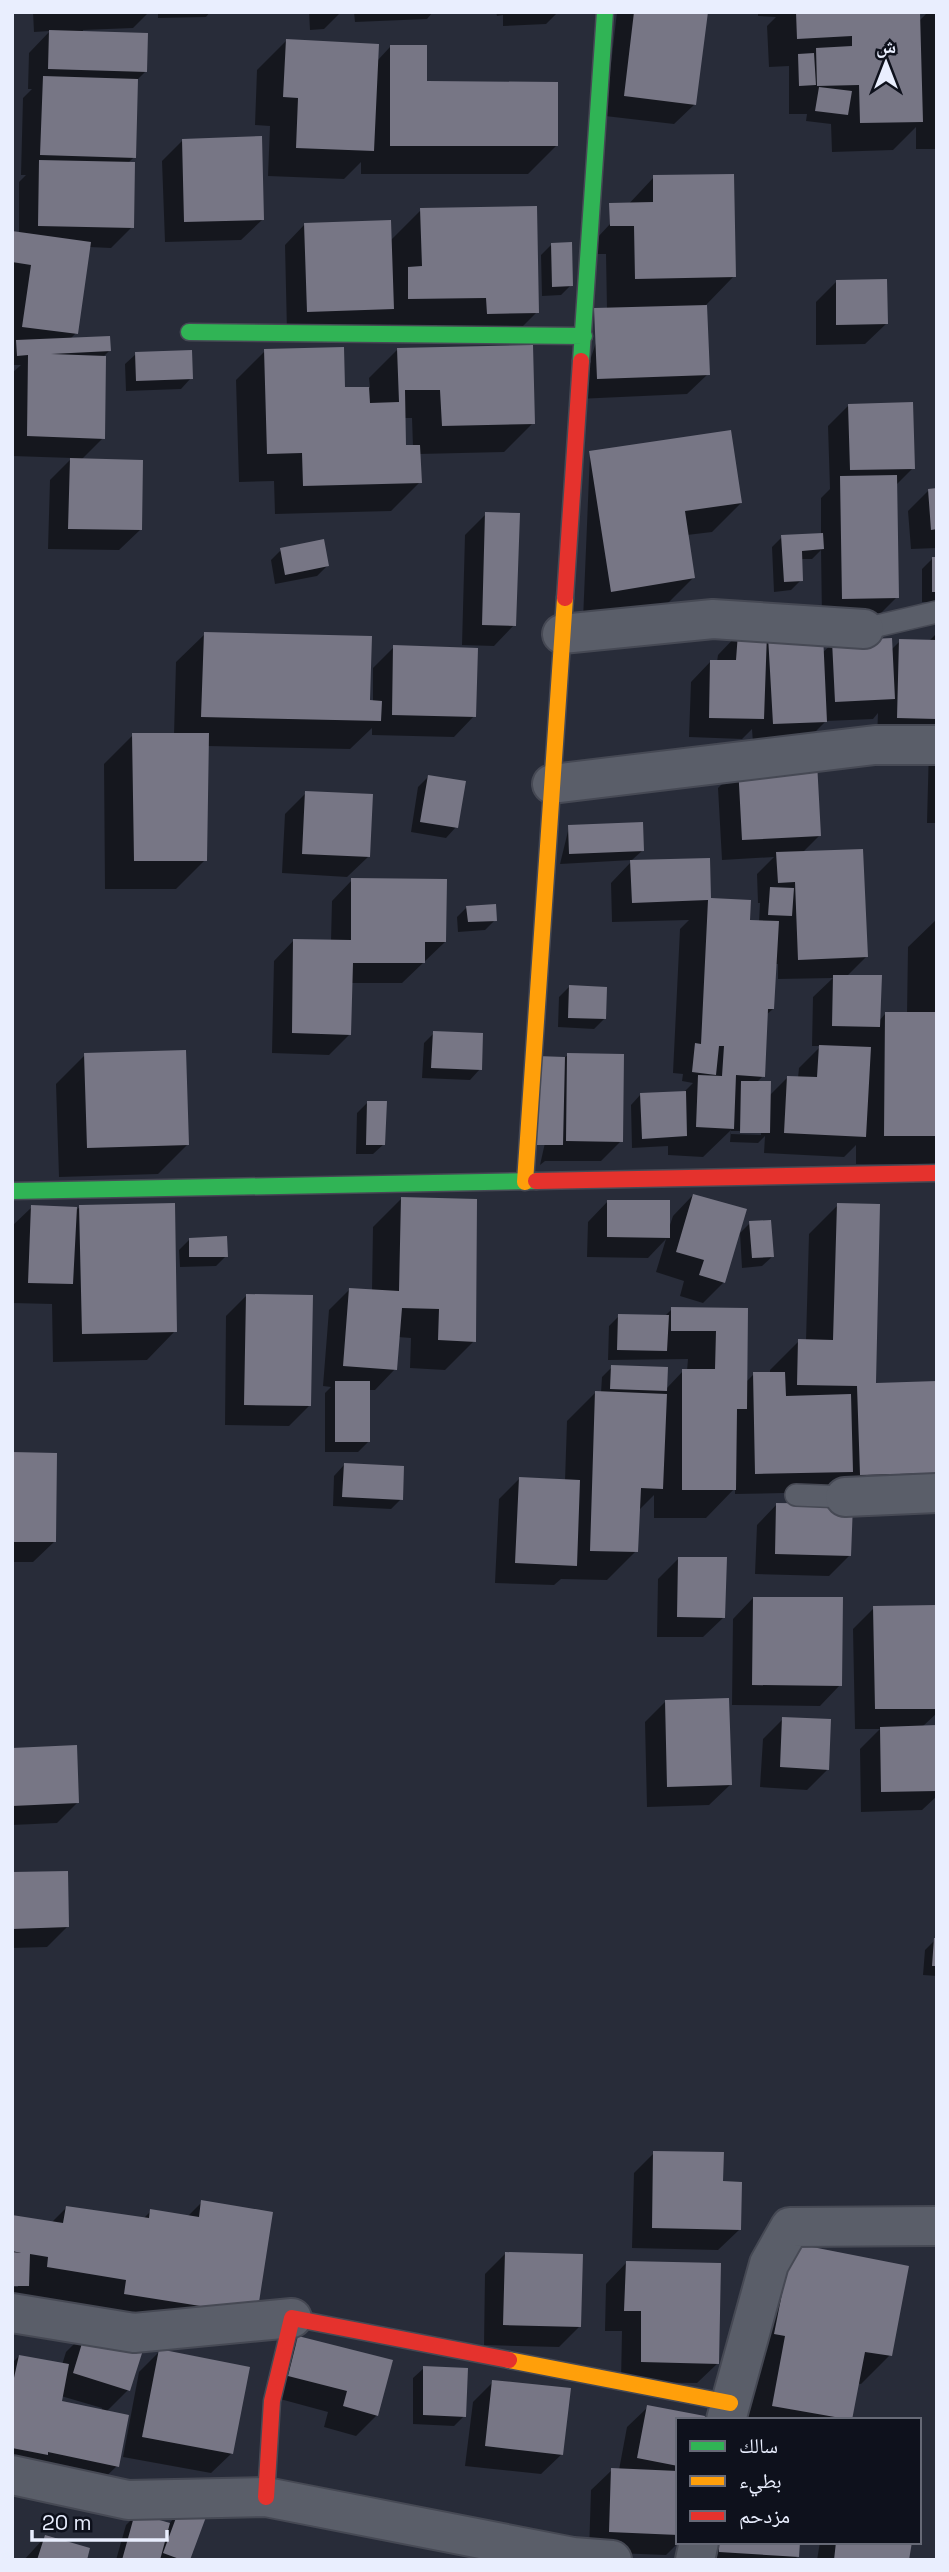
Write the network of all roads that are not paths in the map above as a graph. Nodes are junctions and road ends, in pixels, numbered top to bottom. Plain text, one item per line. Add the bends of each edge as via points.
1 (605, 12) edge
2 (189, 332) dead end
3 (584, 335) junction
4 (937, 612) edge
5 (864, 629) joint
6 (562, 634) junction
7 (937, 745) edge
8 (552, 784) junction
9 (937, 1173) edge
10 (525, 1182) junction
11 (12, 1191) edge
12 (937, 1493) edge
13 (796, 1495) dead end
14 (845, 1497) joint
15 (937, 2226) edge
16 (12, 2313) edge
17 (292, 2318) junction
18 (728, 2411) edge
19 (12, 2475) edge
20 (266, 2497) junction
21 (612, 2560) edge

1 - 3 street
2 - 3 street
3 - 6 street
4 - 5 lane
5 - 6 street via 713,619
6 - 8 street
7 - 8 street via 875,745
8 - 10 street
9 - 10 street
10 - 11 street
12 - 14 street
13 - 14 lane
15 - 18 street via 790,2227 769,2264
16 - 17 street via 134,2333
17 - 18 street
17 - 20 street via 272,2401
19 - 20 street via 128,2500
20 - 21 street via 573,2557

